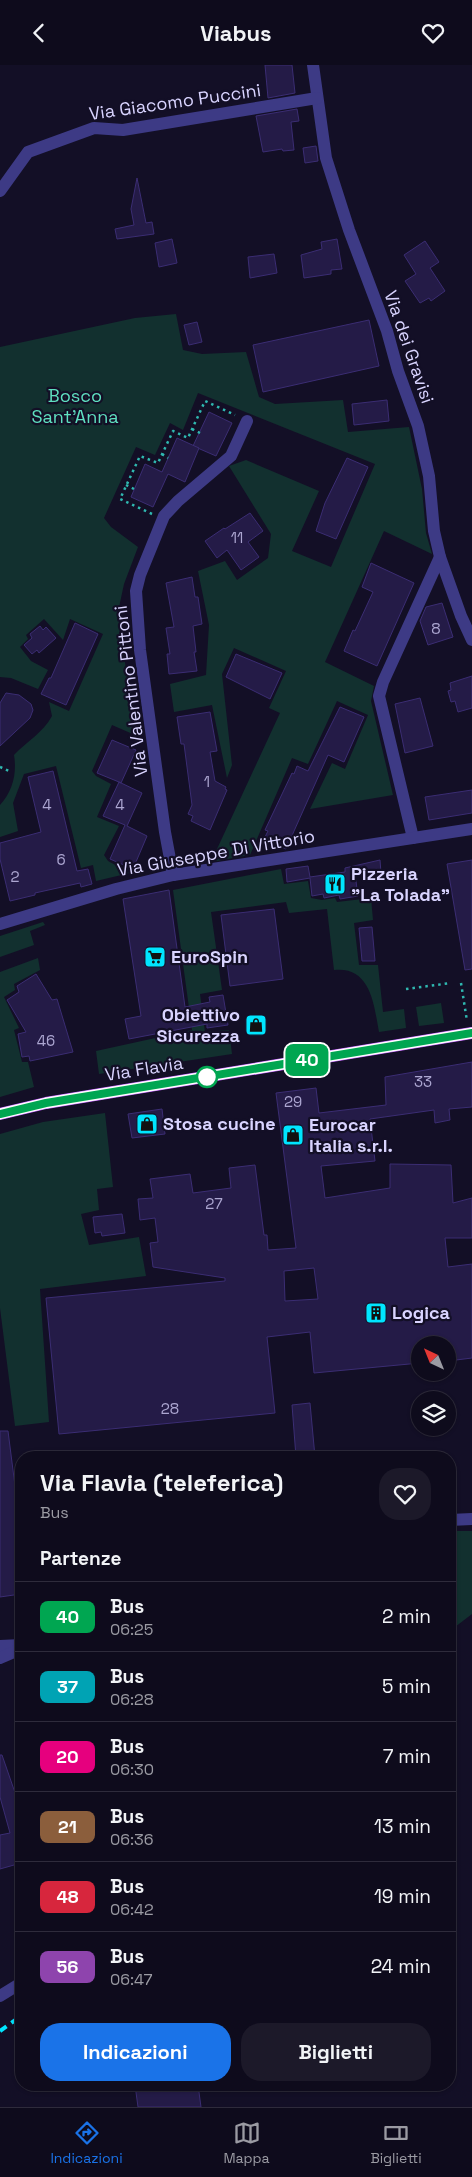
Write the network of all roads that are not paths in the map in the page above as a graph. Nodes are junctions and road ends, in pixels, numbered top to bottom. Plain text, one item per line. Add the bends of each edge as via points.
1 (313, 65) edge
2 (317, 98) junction
3 (0, 191) edge
4 (247, 421) road end
5 (440, 557) junction
6 (472, 640) edge
7 (472, 829) edge
8 (413, 838) junction
9 (174, 875) junction
10 (0, 924) edge
11 (471, 1033) edge
12 (0, 1114) edge
13 (472, 1519) edge
14 (456, 1520) edge
15 (15, 1645) edge
16 (0, 1646) edge
17 (15, 1652) edge
18 (0, 1658) edge
19 (15, 1987) edge
20 (0, 1996) edge

1 - 2 street, Via dei Gravisi
2 - 3 street, Via Giacomo Puccini via 123,130 94,128 28,152
2 - 5 street, Via dei Gravisi via 326,158 418,426 429,476
4 - 9 street, Via Valentino Pittoni via 231,456 178,501 162,519 136,591 140,650
5 - 6 street, Via dei Gravisi via 460,616
5 - 8 street via 379,696
7 - 8 street, Via Giuseppe Di Vittorio
8 - 9 street, Via Giuseppe Di Vittorio
9 - 10 street, Via Giuseppe Di Vittorio
11 - 12 main road, Via Flavia via 46,1103
13 - 14 street
15 - 16 street
17 - 18 street
19 - 20 street

